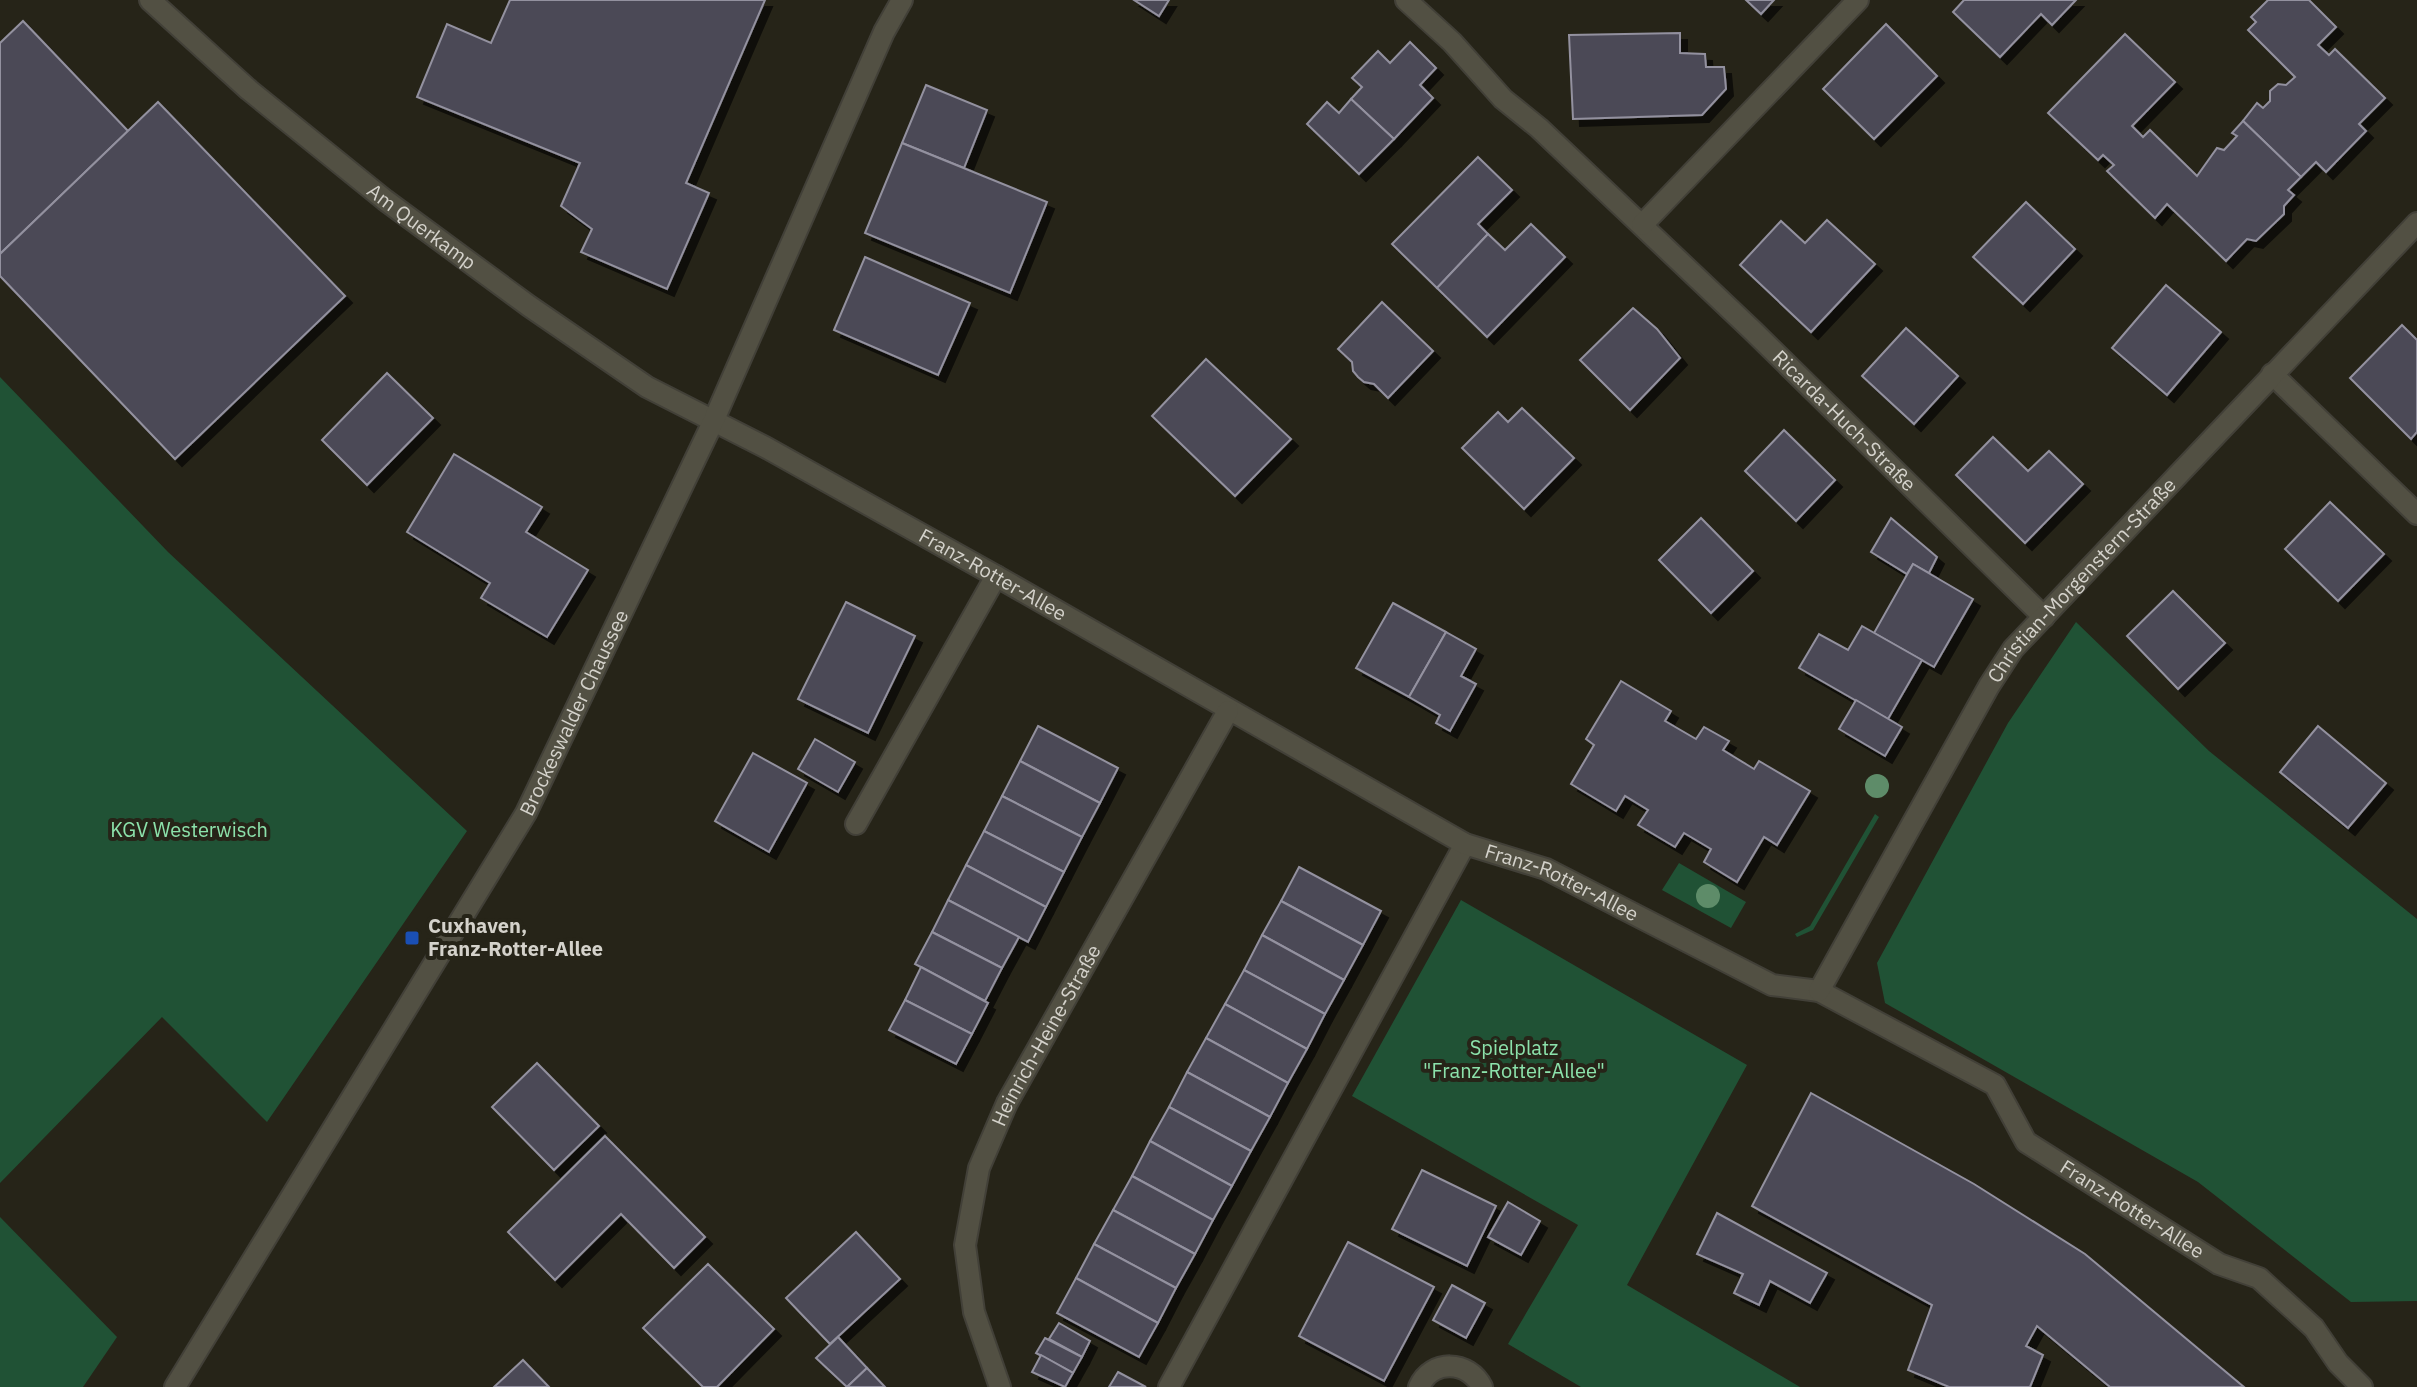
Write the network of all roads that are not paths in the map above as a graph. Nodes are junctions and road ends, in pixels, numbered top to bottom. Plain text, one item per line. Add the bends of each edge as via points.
1 (150, 0) edge
2 (902, 0) edge
3 (1406, 0) edge
4 (1858, 0) edge
5 (2417, 223) edge
6 (1642, 225) junction
7 (2272, 374) junction
8 (713, 422) junction
9 (2417, 514) edge
10 (996, 576) junction
11 (2044, 617) junction
12 (1228, 711) junction
13 (856, 824) dead end
14 (1465, 844) junction
15 (1819, 991) junction
16 (175, 1387) edge
17 (1000, 1387) edge
18 (1169, 1387) edge
19 (1419, 1387) edge
20 (1482, 1387) edge
21 (2362, 1387) edge

1 - 8 street, Am Querkamp via 249,90 385,200 647,387
2 - 8 street, Brockeswalder Chaussee
3 - 6 street, Ricarda-Huch-Straße via 1503,99
4 - 6 street
5 - 7 street, Christian-Morgenstern-Straße
6 - 11 street, Ricarda-Huch-Straße
7 - 9 street
7 - 11 street, Christian-Morgenstern-Straße
8 - 10 street, Franz-Rotter-Allee
8 - 16 street, Brockeswalder Chaussee via 526,813
10 - 12 street, Franz-Rotter-Allee
10 - 13 street
11 - 15 street, Christian-Morgenstern-Straße via 2013,649 1989,686
12 - 14 street, Franz-Rotter-Allee
12 - 17 street, Heinrich-Heine-Straße via 1007,1103 979,1168 965,1245 974,1312
14 - 15 street, Franz-Rotter-Allee via 1546,869 1772,985
14 - 18 street
15 - 21 street, Franz-Rotter-Allee via 1995,1085 2026,1142 2219,1264 2259,1278 2314,1328
19 - 20 street via 1439,1367 1451,1366 1471,1373

